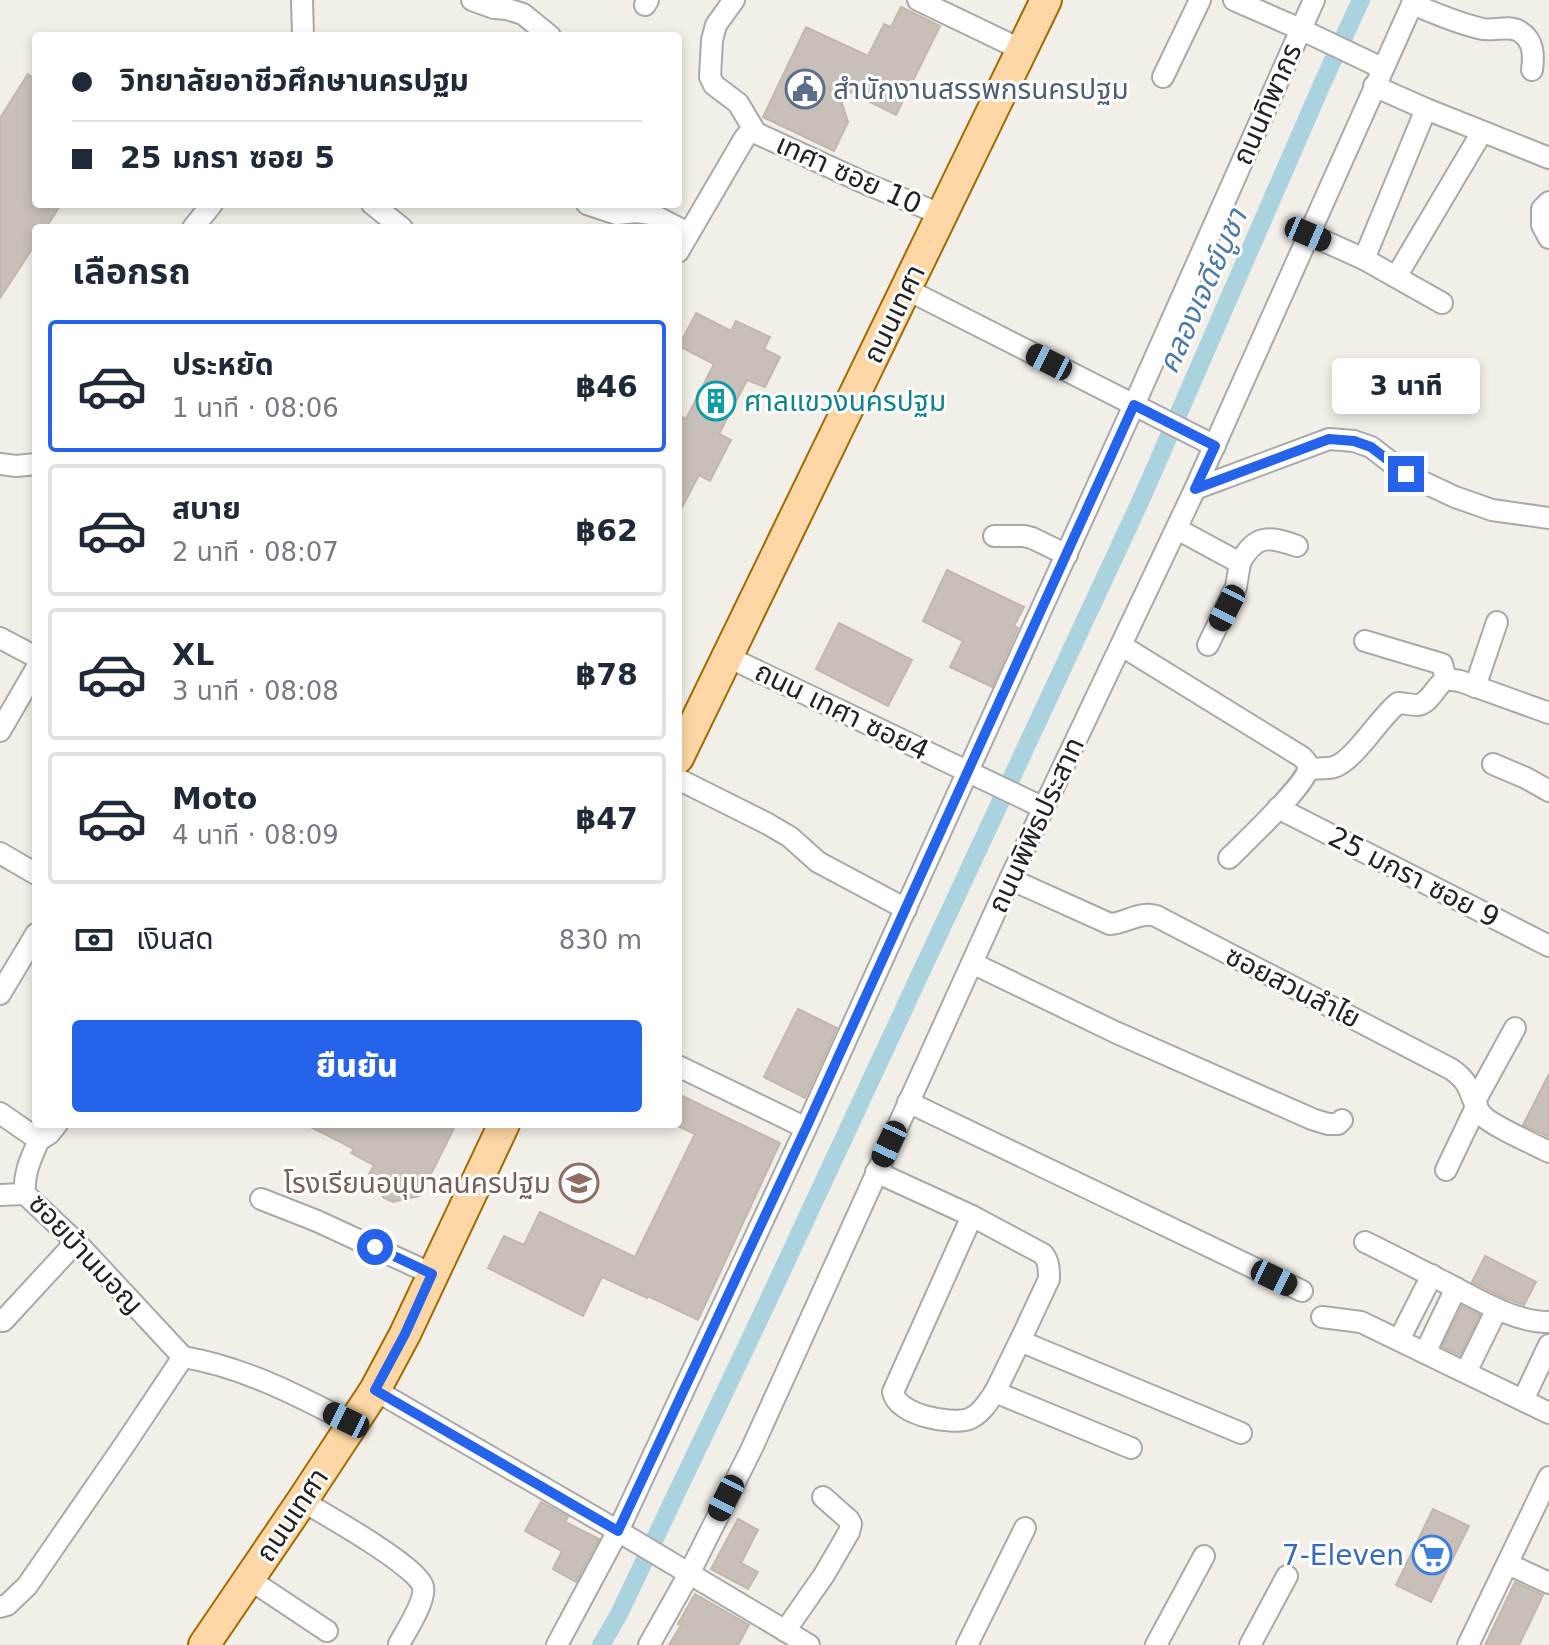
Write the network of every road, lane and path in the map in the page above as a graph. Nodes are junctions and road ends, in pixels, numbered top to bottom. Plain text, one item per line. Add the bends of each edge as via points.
1 (302, 0) edge
2 (472, 0) edge
3 (734, 0) edge
4 (918, 0) edge
5 (1046, 0) edge
6 (1200, 0) edge
7 (1234, 0) edge
8 (1314, 0) edge
9 (1413, 2) edge
10 (303, 32) edge
11 (545, 32) edge
12 (1308, 32) junction
13 (1022, 50) junction
14 (1532, 70) dead end
15 (1163, 77) dead end
16 (1378, 77) junction
17 (1426, 109) junction
18 (1482, 132) junction
19 (756, 133) junction
20 (1549, 158) edge
21 (1549, 202) edge
22 (209, 208) edge
23 (377, 208) edge
24 (599, 208) edge
25 (943, 215) junction
26 (196, 224) edge
27 (397, 224) edge
28 (670, 224) edge
29 (682, 230) edge
30 (688, 233) junction
31 (1308, 234) junction
32 (1549, 238) edge
33 (682, 244) edge
34 (1364, 259) junction
35 (1396, 277) junction
36 (906, 289) junction
37 (1442, 303) dead end
38 (1142, 410) junction
39 (1208, 442) junction
40 (0, 464) edge
41 (32, 464) edge
42 (1195, 489) junction
43 (1549, 518) edge
44 (1177, 529) junction
45 (994, 536) dead end
46 (1297, 546) dead end
47 (1067, 555) junction
48 (1240, 563) junction
49 (1497, 622) dead end
50 (0, 638) edge
51 (1365, 641) dead end
52 (1208, 645) dead end
53 (1122, 646) junction
54 (32, 655) edge
55 (726, 656) junction
56 (1446, 679) junction
57 (1475, 687) junction
58 (29, 698) edge
59 (1549, 713) edge
60 (0, 731) edge
61 (682, 750) edge
62 (1493, 764) dead end
63 (1308, 769) junction
64 (976, 775) junction
65 (682, 781) edge
66 (1549, 791) edge
67 (1037, 804) junction
68 (1278, 808) junction
69 (0, 853) edge
70 (1229, 858) dead end
71 (32, 872) edge
72 (1010, 879) junction
73 (906, 909) junction
74 (32, 941) edge
75 (1549, 946) edge
76 (972, 963) junction
77 (0, 994) edge
78 (1515, 1028) dead end
79 (682, 1068) edge
80 (908, 1102) junction
81 (1476, 1103) junction
82 (0, 1113) edge
83 (1342, 1120) dead end
84 (54, 1128) edge
85 (502, 1128) edge
86 (806, 1128) junction
87 (39, 1140) junction
88 (1549, 1152) edge
89 (1446, 1170) dead end
90 (876, 1172) junction
91 (25, 1194) junction
92 (0, 1195) edge
93 (261, 1199) dead end
94 (972, 1216) junction
95 (76, 1242) junction
96 (1365, 1242) dead end
97 (432, 1274) junction
98 (1432, 1275) junction
99 (1456, 1288) junction
100 (1302, 1291) dead end
101 (1497, 1309) junction
102 (1322, 1317) dead end
103 (3, 1321) dead end
104 (1549, 1322) edge
105 (1399, 1340) junction
106 (1020, 1341) junction
107 (1549, 1345) edge
108 (1425, 1353) junction
109 (183, 1357) junction
110 (1466, 1372) junction
111 (375, 1390) junction
112 (995, 1392) junction
113 (1523, 1400) junction
114 (1549, 1413) edge
115 (353, 1424) junction
116 (1241, 1433) dead end
117 (1131, 1448) dead end
118 (1549, 1477) edge
119 (823, 1497) dead end
120 (302, 1501) junction
121 (1025, 1528) dead end
122 (618, 1531) junction
123 (1204, 1556) dead end
124 (1508, 1564) junction
125 (680, 1568) junction
126 (1287, 1576) dead end
127 (249, 1579) junction
128 (1549, 1583) edge
129 (0, 1607) edge
130 (327, 1631) dead end
131 (785, 1631) junction
132 (399, 1644) edge
133 (204, 1645) edge
134 (557, 1645) edge
135 (649, 1645) edge
136 (809, 1645) edge
137 (967, 1645) edge
138 (1156, 1645) edge
139 (1250, 1645) edge
140 (1468, 1645) edge

1 - 10 street
2 - 11 street via 523,14
3 - 19 street via 716,25 710,77 738,103
4 - 13 street
5 - 13 main road, ถนนเทศา
6 - 15 street
7 - 12 street
8 - 12 street, ถนนทิพากร
9 - 14 street via 1485,30 1517,30 1534,54
9 - 16 street, ถนนพิพิธประสาท
12 - 16 street via 1359,57
12 - 38 street, ถนนทิพากร
13 - 25 main road, ถนนเทศา
16 - 17 street
16 - 31 street, ถนนพิพิธประสาท
17 - 18 street
17 - 34 street
18 - 20 street
18 - 35 street
19 - 25 street, เทศา ซอย 10
19 - 30 street via 744,139
21 - 32 street via 1542,209
22 - 26 street
23 - 27 street
24 - 28 street via 651,214
25 - 36 main road, ถนนเทศา
29 - 30 street
30 - 33 street
31 - 34 street
31 - 39 street, ถนนพิพิธประสาท
34 - 35 street
35 - 37 street
36 - 38 street
36 - 55 main road, ถนนเทศา
38 - 39 street
38 - 47 street, ถนนทิพากร
39 - 42 street, ถนนพิพิธประสาท
40 - 41 street
42 - 43 street via 1340,439 1371,447 1406,474 1455,497 1492,510
42 - 44 street, ถนนพิพิธประสาท
44 - 48 street
44 - 53 street, ถนนพิพิธประสาท
45 - 47 street via 1032,538
46 - 48 street via 1275,538 1259,540
47 - 64 street, ถนนทิพากร
48 - 52 street via 1236,587
49 - 57 street
50 - 54 street
51 - 56 street via 1442,664
53 - 63 street via 1302,757
53 - 67 street, ถนนพิพิธประสาท
55 - 61 main road, ถนนเทศา
55 - 64 street, ถนน เทศา ซอย4
56 - 57 street
56 - 63 street via 1426,702 1398,703 1350,757 1336,766
57 - 59 street
58 - 60 street
62 - 66 street
63 - 68 street
64 - 67 street, ถนน เทศา ซอย4
64 - 73 street, ถนนทิพากร
65 - 73 street via 768,824 818,862
67 - 72 street, ถนนพิพิธประสาท
68 - 70 street
68 - 75 street, 25 มกรา ซอย 9
69 - 71 street
72 - 76 street, ถนนพิพิธประสาท
72 - 81 street, ซอยสวนลำไย via 1110,924 1144,914 1156,916 1451,1069 1465,1080
73 - 86 street, ถนนทิพากร
74 - 77 street
76 - 80 street, ถนนพิพิธประสาท
76 - 83 street via 1312,1119 1328,1124
78 - 81 street
79 - 86 street
80 - 90 street, ถนนพิพิธประสาท
80 - 100 street
81 - 88 street, ซอยสวนลำไย via 1488,1120
81 - 89 street
82 - 87 street
84 - 87 street
85 - 97 main road, ถนนเทศา
86 - 122 street, ถนนทิพากร
87 - 91 street, ซอยบ้านมอญ
90 - 94 street
90 - 125 street, ถนนพิพิธประสาท via 752,1448
91 - 92 street
91 - 95 street, ซอยบ้านมอญ
93 - 97 street
94 - 106 street via 1047,1260 1049,1279
94 - 112 street via 893,1397 912,1412 959,1421 973,1418
95 - 103 street
95 - 109 street, ซอยบ้านมอญ
96 - 98 street
97 - 111 main road, ถนนเทศา
98 - 99 street
98 - 105 street
99 - 101 street
99 - 108 street
101 - 104 street
101 - 110 street
102 - 105 street via 1361,1322
105 - 108 street
106 - 112 street
106 - 116 street
107 - 113 street
108 - 110 street
109 - 115 street via 263,1380
109 - 129 street via 27,1586
110 - 113 street
111 - 115 main road, ถนนเทศา
111 - 122 street
112 - 117 street
113 - 114 street
115 - 120 main road, ถนนเทศา
118 - 124 street
119 - 131 street via 849,1520 849,1532
120 - 127 main road, ถนนเทศา
120 - 132 street via 355,1531 420,1580 423,1594
121 - 137 street
122 - 125 street
122 - 134 street, ถนนทิพากร
123 - 138 street
124 - 128 street
124 - 140 street
125 - 131 street
125 - 135 street, ถนนพิพิธประสาท
126 - 139 street
127 - 130 street
127 - 133 main road, ถนนเทศา
131 - 136 street

